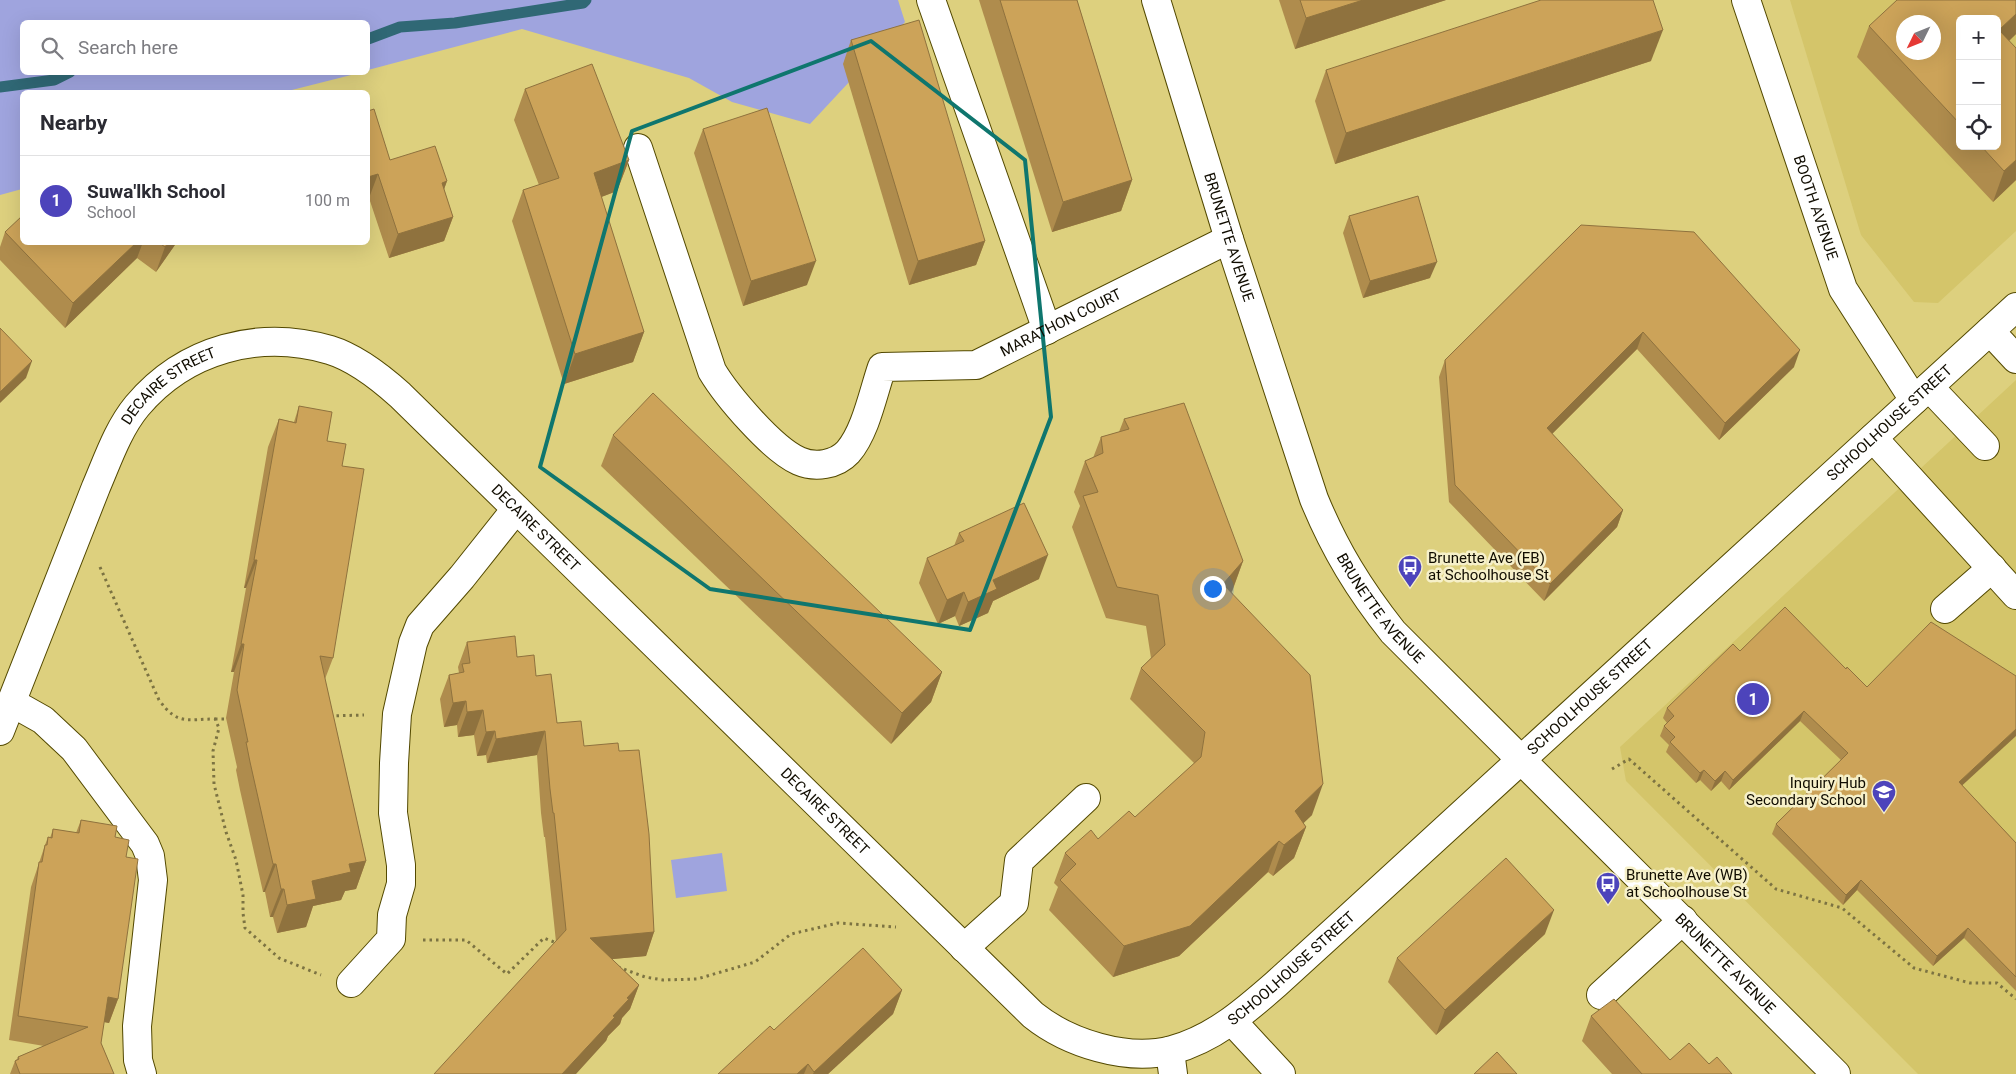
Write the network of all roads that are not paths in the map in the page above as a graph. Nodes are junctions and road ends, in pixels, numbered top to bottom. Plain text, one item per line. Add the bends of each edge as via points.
1 (931, 0) edge
2 (1156, 0) edge
3 (1746, 0) edge
4 (638, 148) dead end
5 (1229, 239) junction
6 (2016, 307) edge
7 (1047, 330) junction
8 (1990, 331) junction
9 (2016, 359) edge
10 (1921, 393) junction
11 (1873, 438) junction
12 (1985, 446) dead end
13 (516, 509) junction
14 (1992, 568) junction
15 (2016, 595) edge
16 (1945, 609) dead end
17 (11, 702) junction
18 (0, 731) edge
19 (1522, 759) junction
20 (1086, 798) dead end
21 (1683, 920) junction
22 (964, 948) junction
23 (351, 983) road end
24 (1601, 995) dead end
25 (1232, 1021) junction
26 (1172, 1063) edge
27 (142, 1074) edge
28 (1281, 1074) edge
29 (1836, 1074) edge

1 - 7 street
2 - 5 street, BRUNETTE AVENUE
3 - 10 street, BOOTH AVENUE via 1843,289
4 - 7 street, MARATHON COURT via 712,370 732,400 776,445 798,461 815,465 835,462 846,453 858,438 882,367 976,365
5 - 7 street, MARATHON COURT
5 - 19 street, BRUNETTE AVENUE via 1314,499 1346,567 1393,632
6 - 8 street, SCHOOLHOUSE STREET
8 - 9 street
8 - 10 street, SCHOOLHOUSE STREET
10 - 11 street, SCHOOLHOUSE STREET
10 - 12 street, BOOTH AVENUE
11 - 14 street
11 - 19 street, SCHOOLHOUSE STREET
13 - 17 street, DECAIRE STREET via 400,395 368,370 331,350 259,342 207,354 180,368 150,392 121,430
13 - 22 street, DECAIRE STREET
13 - 23 street via 420,625 412,642 397,714 393,813 401,884 392,915 391,939
14 - 15 street
14 - 16 street
17 - 18 street, DECAIRE STREET
17 - 27 street via 42,720 74,749 138,834 150,856 153,880 137,1026 138,1060
19 - 21 street, BRUNETTE AVENUE
19 - 25 street, SCHOOLHOUSE STREET
20 - 22 street via 1019,861 1014,903
21 - 24 street
21 - 29 street, BRUNETTE AVENUE
22 - 26 street, DECAIRE STREET via 1033,1015 1065,1036 1114,1051 1149,1053
25 - 26 street, SCHOOLHOUSE STREET
25 - 28 street

